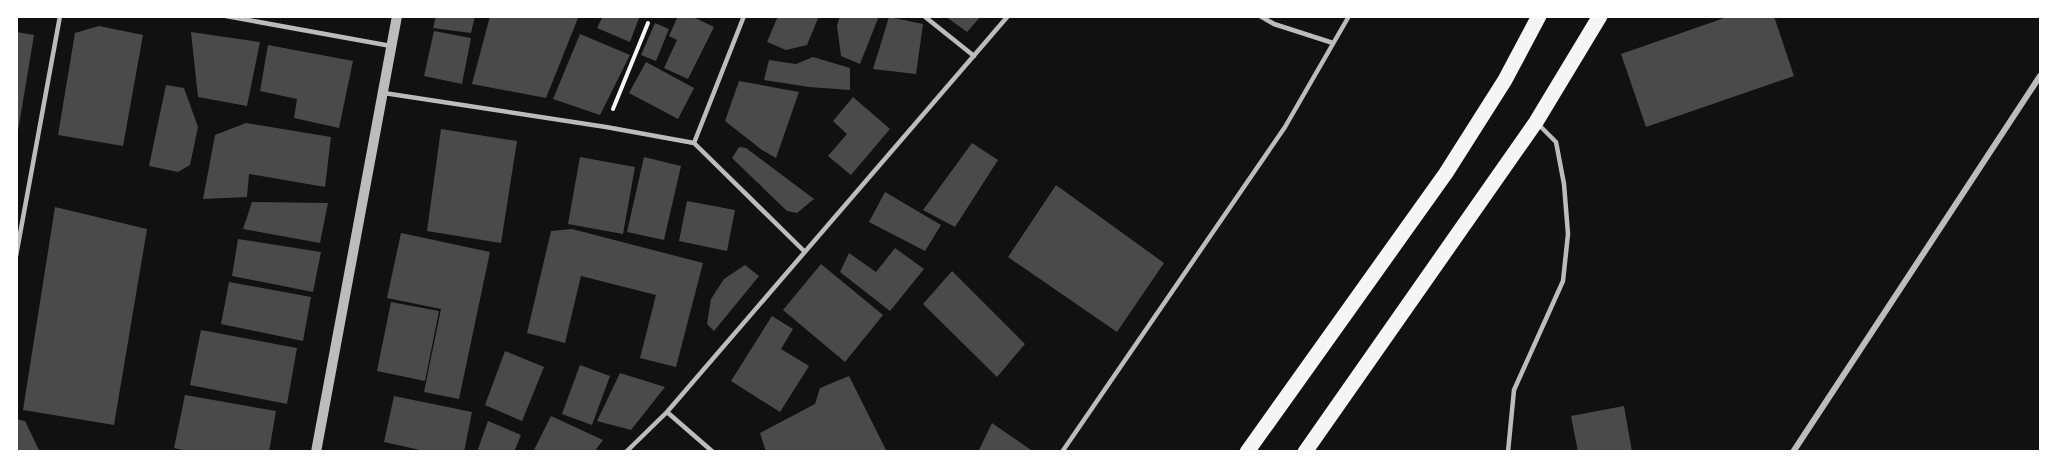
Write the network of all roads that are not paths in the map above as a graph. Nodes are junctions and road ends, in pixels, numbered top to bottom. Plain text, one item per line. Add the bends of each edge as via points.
1 (60, 16) edge
2 (226, 16) edge
3 (397, 16) edge
4 (744, 16) edge
5 (924, 16) edge
6 (1008, 16) edge
7 (1260, 16) edge
8 (1350, 16) edge
9 (1539, 16) edge
10 (1600, 16) edge
11 (1333, 44) junction
12 (391, 46) junction
13 (974, 56) junction
14 (2040, 76) edge
15 (384, 93) junction
16 (1536, 122) junction
17 (694, 143) junction
18 (804, 251) junction
19 (16, 256) edge
20 (667, 412) junction
21 (316, 452) edge
22 (626, 452) edge
23 (713, 452) edge
24 (1062, 452) edge
25 (1246, 452) edge
26 (1305, 452) edge
27 (1508, 452) edge
28 (1793, 452) edge

1 - 19 lane
2 - 12 lane
3 - 12 street
4 - 17 lane
5 - 13 lane
6 - 13 lane
7 - 11 lane
8 - 11 lane
9 - 25 main road via 1505,80 1446,173
10 - 16 main road
11 - 24 lane via 1285,127
12 - 15 street
13 - 18 lane
14 - 28 street
15 - 17 lane
15 - 21 street
16 - 26 main road
16 - 27 lane via 1556,142 1568,234 1563,281 1514,390
17 - 18 lane
18 - 20 lane
20 - 22 lane
20 - 23 lane

